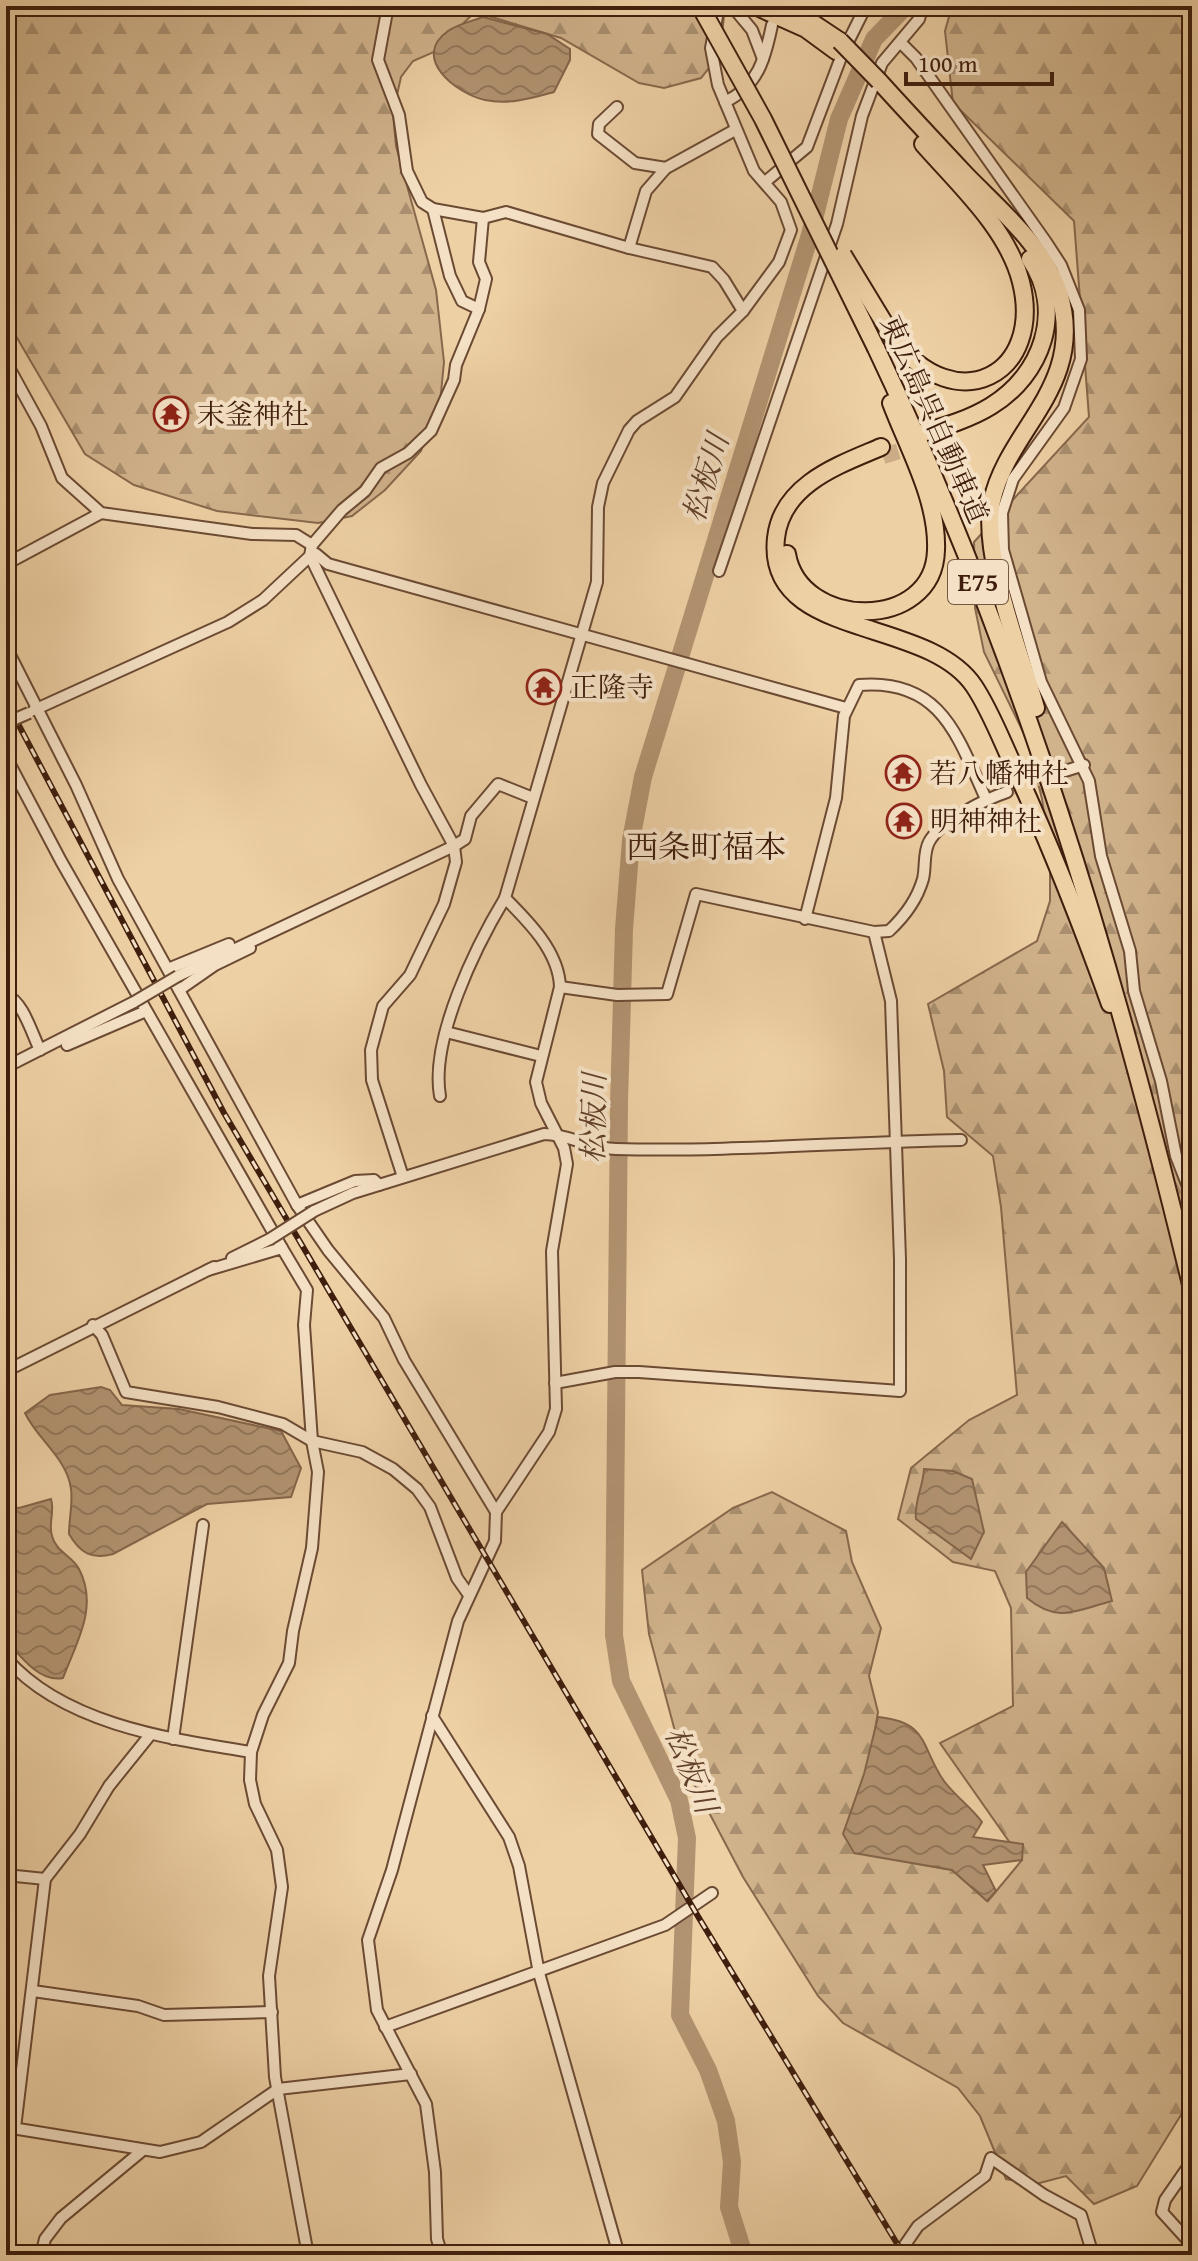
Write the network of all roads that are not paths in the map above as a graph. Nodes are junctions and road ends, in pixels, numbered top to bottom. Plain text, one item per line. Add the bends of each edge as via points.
1 (388, 6) edge
2 (700, 6) edge
3 (719, 6) edge
4 (732, 6) edge
5 (755, 6) edge
6 (787, 6) edge
7 (866, 6) edge
8 (923, 6) edge
9 (772, 25) dead end
10 (901, 43) junction
11 (838, 46) junction
12 (763, 59) junction
13 (877, 85) junction
14 (725, 102) junction
15 (617, 107) dead end
16 (763, 119) junction
17 (735, 130) junction
18 (666, 168) junction
19 (765, 182) junction
20 (969, 196) junction
21 (433, 209) junction
22 (483, 218) junction
23 (629, 248) junction
24 (1058, 293) junction
25 (479, 309) junction
26 (743, 311) junction
27 (873, 350) junction
28 (6, 362) edge
29 (101, 513) junction
30 (311, 550) junction
31 (6, 564) edge
32 (719, 571) dead end
33 (584, 633) junction
34 (6, 647) edge
35 (846, 708) junction
36 (33, 711) junction
37 (6, 723) edge
38 (6, 757) edge
39 (1084, 765) junction
40 (1065, 771) tunnel mouth
41 (1007, 792) tunnel mouth
42 (533, 798) junction
43 (986, 799) junction
44 (1065, 822) junction
45 (454, 846) junction
46 (505, 898) junction
47 (805, 919) junction
48 (874, 932) junction
49 (256, 939) junction
50 (168, 969) junction
51 (560, 987) junction
52 (179, 990) junction
53 (6, 995) edge
54 (146, 1011) junction
55 (446, 1032) junction
56 (60, 1042) junction
57 (40, 1050) junction
58 (541, 1056) junction
59 (6, 1067) edge
60 (440, 1096) dead end
61 (1153, 1126) junction
62 (556, 1134) junction
63 (574, 1140) junction
64 (961, 1140) dead end
65 (894, 1141) junction
66 (564, 1148) junction
67 (403, 1177) junction
68 (379, 1185) junction
69 (1192, 1197) edge
70 (297, 1205) junction
71 (282, 1248) junction
72 (208, 1270) junction
73 (1192, 1289) edge
74 (93, 1325) junction
75 (6, 1371) edge
76 (555, 1383) junction
77 (312, 1441) junction
78 (496, 1512) junction
79 (203, 1525) dead end
80 (469, 1595) junction
81 (6, 1658) edge
82 (432, 1716) junction
83 (150, 1735) junction
84 (173, 1739) junction
85 (251, 1752) junction
86 (6, 1875) edge
87 (45, 1879) junction
88 (712, 1893) dead end
89 (539, 1973) junction
90 (33, 1991) junction
91 (272, 2012) junction
92 (385, 2027) junction
93 (411, 2074) junction
94 (278, 2089) junction
95 (10, 2128) edge
96 (143, 2150) junction
97 (1192, 2161) edge
98 (1192, 2245) edge
99 (41, 2255) edge
100 (308, 2255) edge
101 (442, 2255) edge
102 (619, 2255) edge
103 (898, 2255) edge
104 (1093, 2255) edge

1 - 21 street via 378,60 399,115 407,171 422,202
2 - 16 highway, 東広島呉自動車道 / E75, bridge
3 - 14 street via 711,48
4 - 12 street via 752,30
5 - 11 highway
6 - 11 highway
7 - 19 street via 807,147
8 - 10 street
9 - 12 street
10 - 32 street via 882,63 862,116 837,224
10 - 39 street via 1046,242 1079,310 1082,334 1076,377 1052,428 1013,479 1001,533 1041,682
11 - 13 highway, bridge
12 - 14 street via 749,88
13 - 20 highway
13 - 24 highway via 1032,245
14 - 17 street
15 - 18 street via 599,124 598,134 635,163
16 - 20 highway, bridge via 894,339 923,370 955,383 974,382 1006,363 1024,327 1021,282 1013,259
16 - 27 highway, 東広島呉自動車道 / E75, bridge
17 - 18 street
17 - 19 street via 754,171
18 - 23 street via 646,191
19 - 26 street via 781,202 791,230 779,262
20 - 24 highway via 1006,229 1037,269 1047,303 1046,333 1028,373 1013,390 925,438 990,417 1039,374 1055,337
21 - 22 street
21 - 25 street via 450,276 462,301
22 - 23 street via 506,212
22 - 25 street via 479,262 486,279
23 - 26 street via 712,267
24 - 44 highway via 1063,328 1055,385 1000,479 990,525
25 - 30 street via 431,431 408,453 381,468
26 - 33 street via 717,337 675,397 637,421 618,450 598,507 597,582
27 - 44 highway, 東広島呉自動車道 / E75 via 981,588
27 - 61 highway via 928,498 936,551 932,570 907,600 856,613 833,606 802,584 788,560 788,529 797,508 815,490 882,452 828,470 790,502 776,537 783,576 813,609 928,647 954,663 973,686 1026,792 1085,935
28 - 29 street via 62,478
29 - 30 street via 296,535
29 - 31 street
30 - 33 street via 328,564
30 - 36 street via 263,600 228,622
30 - 45 street
33 - 35 street
33 - 42 street
34 - 36 street
35 - 43 street via 859,685 899,689 929,701 953,728
35 - 47 street via 836,798
36 - 37 street, bridge
36 - 50 street
38 - 54 street
39 - 40 street
39 - 69 street via 1101,856 1130,951 1134,991 1158,1067 1176,1156
41 - 43 street
42 - 45 street via 498,784 471,816 465,839
42 - 46 street
43 - 48 street via 938,832 929,843 916,898 889,931
44 - 61 highway, 東広島呉自動車道 / E75
45 - 49 street
45 - 67 street via 456,862 444,904 410,975 383,1006 371,1050 372,1080
46 - 51 street via 535,927
46 - 55 street
47 - 48 street
47 - 51 street via 696,894 667,994 617,995
48 - 65 street via 891,1001
49 - 50 street via 204,951
49 - 52 street via 256,945
49 - 56 street, bridge
50 - 52 street
51 - 58 street
52 - 70 street
53 - 57 street via 20,1009
54 - 56 street via 62,1047
54 - 71 street
55 - 58 street
55 - 60 street via 438,1059
56 - 57 street
57 - 59 street
58 - 62 street via 536,1082
61 - 73 highway, 東広島呉自動車道 / E75
62 - 63 street
62 - 66 street
62 - 67 street
63 - 65 street via 613,1149 832,1147
63 - 66 street
64 - 65 street
65 - 76 street via 900,1391 639,1372
66 - 76 street via 567,1164 552,1251
67 - 68 street
68 - 70 street via 374,1180 355,1181
68 - 72 street, bridge via 314,1211
70 - 78 street via 384,1318
71 - 72 street
71 - 77 street via 307,1290 304,1325
72 - 74 street
74 - 75 street
74 - 77 street via 126,1392 283,1424
76 - 78 street via 556,1409 549,1432
77 - 80 street via 362,1452 417,1489
77 - 85 street via 318,1472 312,1548 289,1663
78 - 80 street via 495,1541
79 - 84 street
80 - 82 street
81 - 83 street via 45,1695
82 - 89 street via 509,1837
82 - 92 street via 368,1940 370,1976
83 - 84 street
83 - 87 street
84 - 85 street
85 - 91 street via 255,1804 277,1850 282,1887 269,1976
86 - 87 street
87 - 90 street
88 - 89 street via 665,1925
89 - 92 street
89 - 102 street
90 - 91 street via 138,2006 164,2015
90 - 95 street
91 - 94 street
92 - 93 street
93 - 94 street
93 - 101 street via 426,2104
94 - 96 street via 201,2142
94 - 100 street
95 - 96 street
96 - 99 street via 61,2218 45,2239
97 - 98 street via 1162,2212
103 - 104 street via 918,2226 985,2176 991,2158 1081,2215

